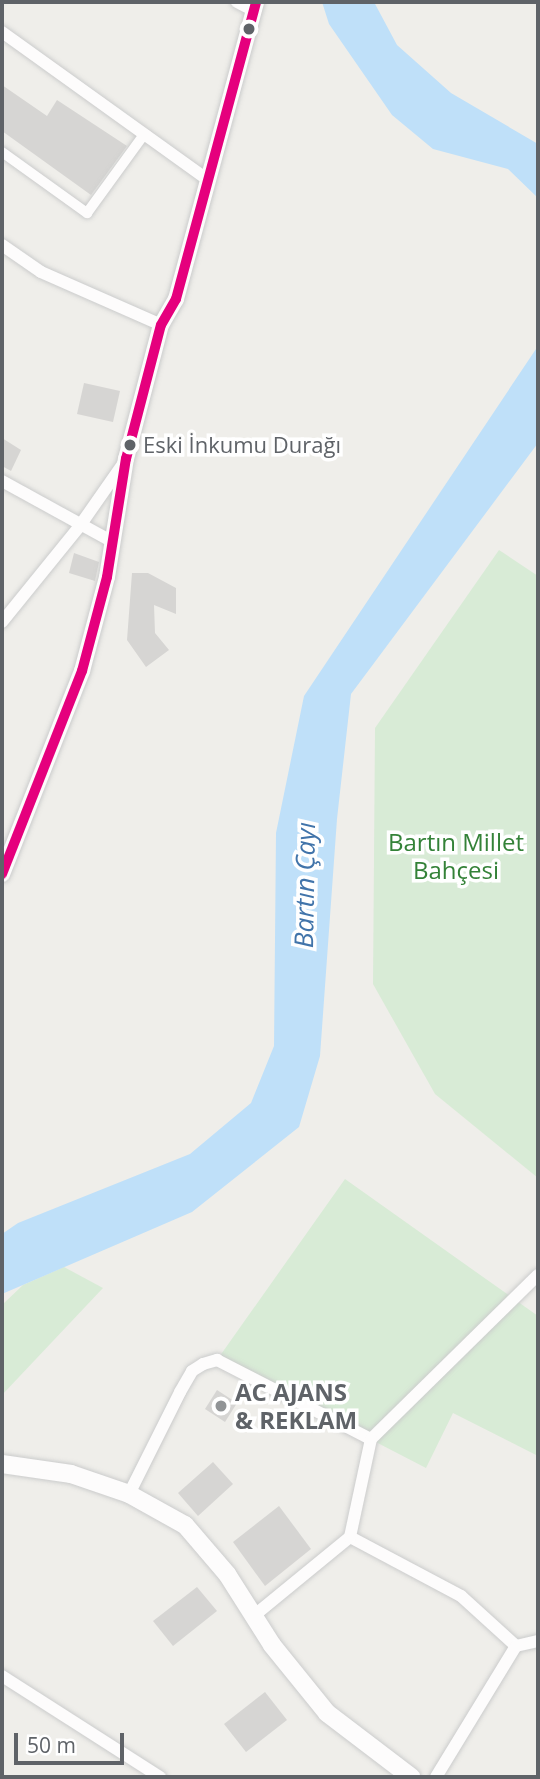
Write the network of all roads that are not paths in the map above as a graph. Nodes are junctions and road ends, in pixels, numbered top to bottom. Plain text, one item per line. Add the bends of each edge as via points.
1 (237, 2) edge
2 (256, 7) edge
3 (2, 32) edge
4 (144, 136) junction
5 (2, 152) edge
6 (208, 180) junction
7 (2, 245) edge
8 (161, 325) junction
9 (126, 459) junction
10 (2, 481) edge
11 (79, 527) junction
12 (111, 541) junction
13 (2, 622) edge
14 (3, 868) edge
15 (538, 1275) edge
16 (371, 1439) junction
17 (2, 1464) edge
18 (129, 1494) junction
19 (350, 1537) junction
20 (256, 1614) junction
21 (538, 1641) edge
22 (516, 1646) junction
23 (2, 1676) edge
24 (160, 1777) edge
25 (411, 1777) edge
26 (436, 1777) edge

1 - 2 street
2 - 6 street
3 - 4 street
4 - 5 street via 87,213
4 - 6 street
6 - 8 street via 176,299
7 - 8 street via 41,272 129,315
8 - 9 street
9 - 11 street
9 - 12 street
10 - 11 street
11 - 12 street
11 - 13 street
12 - 14 street via 107,577 82,671
15 - 16 street
16 - 18 street via 217,1360 191,1371
16 - 19 street
17 - 18 main road via 71,1474
18 - 20 main road via 185,1525
19 - 20 street
19 - 22 street via 461,1596
20 - 25 main road via 272,1645 327,1713
21 - 22 street
22 - 26 street
23 - 24 street

